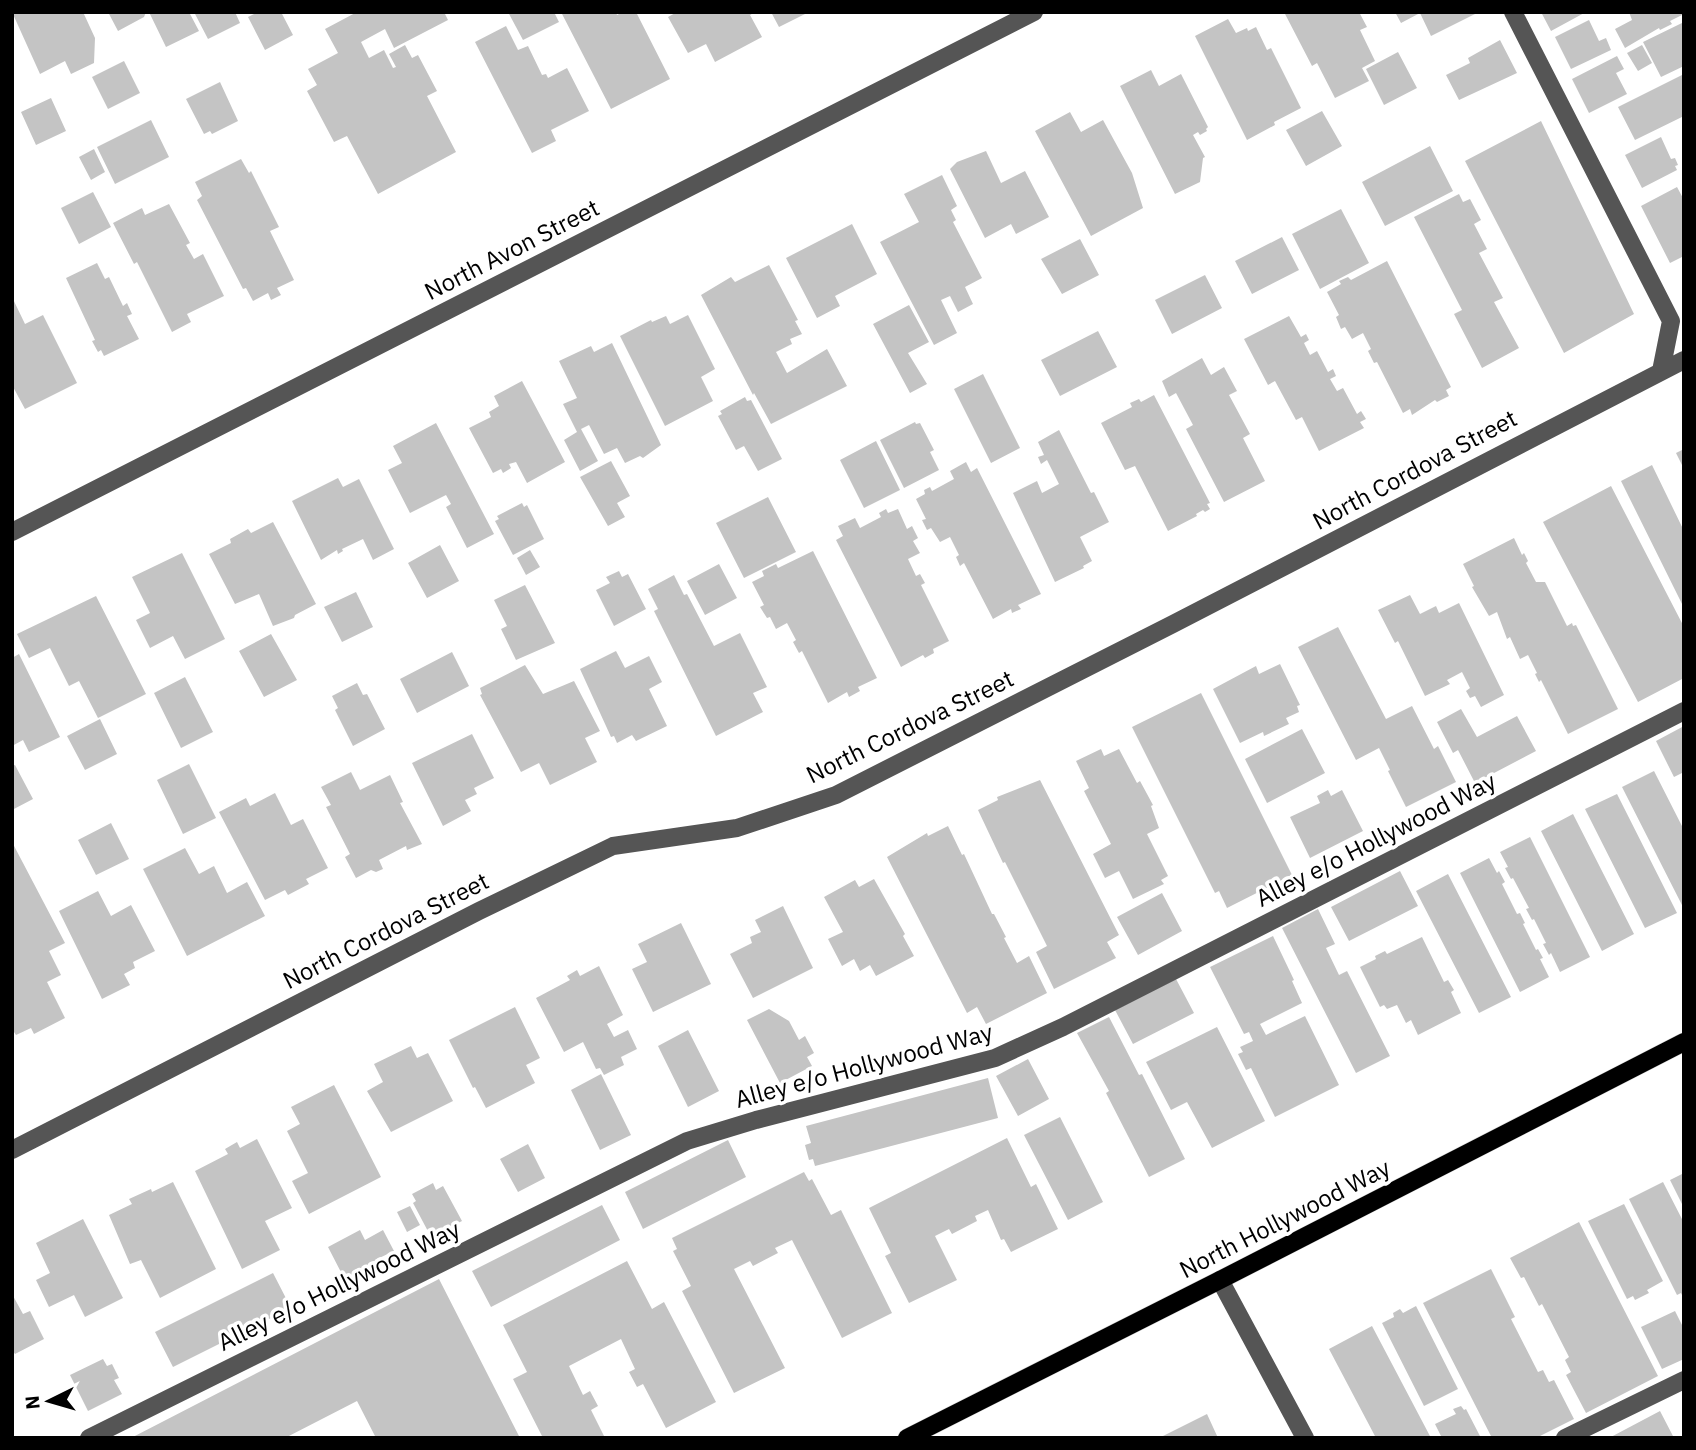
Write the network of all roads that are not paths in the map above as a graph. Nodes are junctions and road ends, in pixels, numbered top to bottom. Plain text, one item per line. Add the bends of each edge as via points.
1 (1034, 12) edge
2 (1513, 12) edge
3 (1684, 360) edge
4 (1661, 371) junction
5 (12, 532) edge
6 (1684, 711) edge
7 (1684, 1042) edge
8 (12, 1150) edge
9 (1220, 1280) junction
10 (1684, 1380) edge
11 (89, 1438) edge
12 (907, 1438) edge
13 (1305, 1438) edge
14 (1565, 1438) edge

1 - 5 street, North Avon Street
2 - 4 street via 1671,321
3 - 4 street, North Cordova Street
4 - 8 street, North Cordova Street via 836,794 737,828 613,846
6 - 11 street, Alley e/o Hollywood Way via 995,1058 687,1141
7 - 9 main road, North Hollywood Way
9 - 12 main road, North Hollywood Way
9 - 13 street
10 - 14 street

